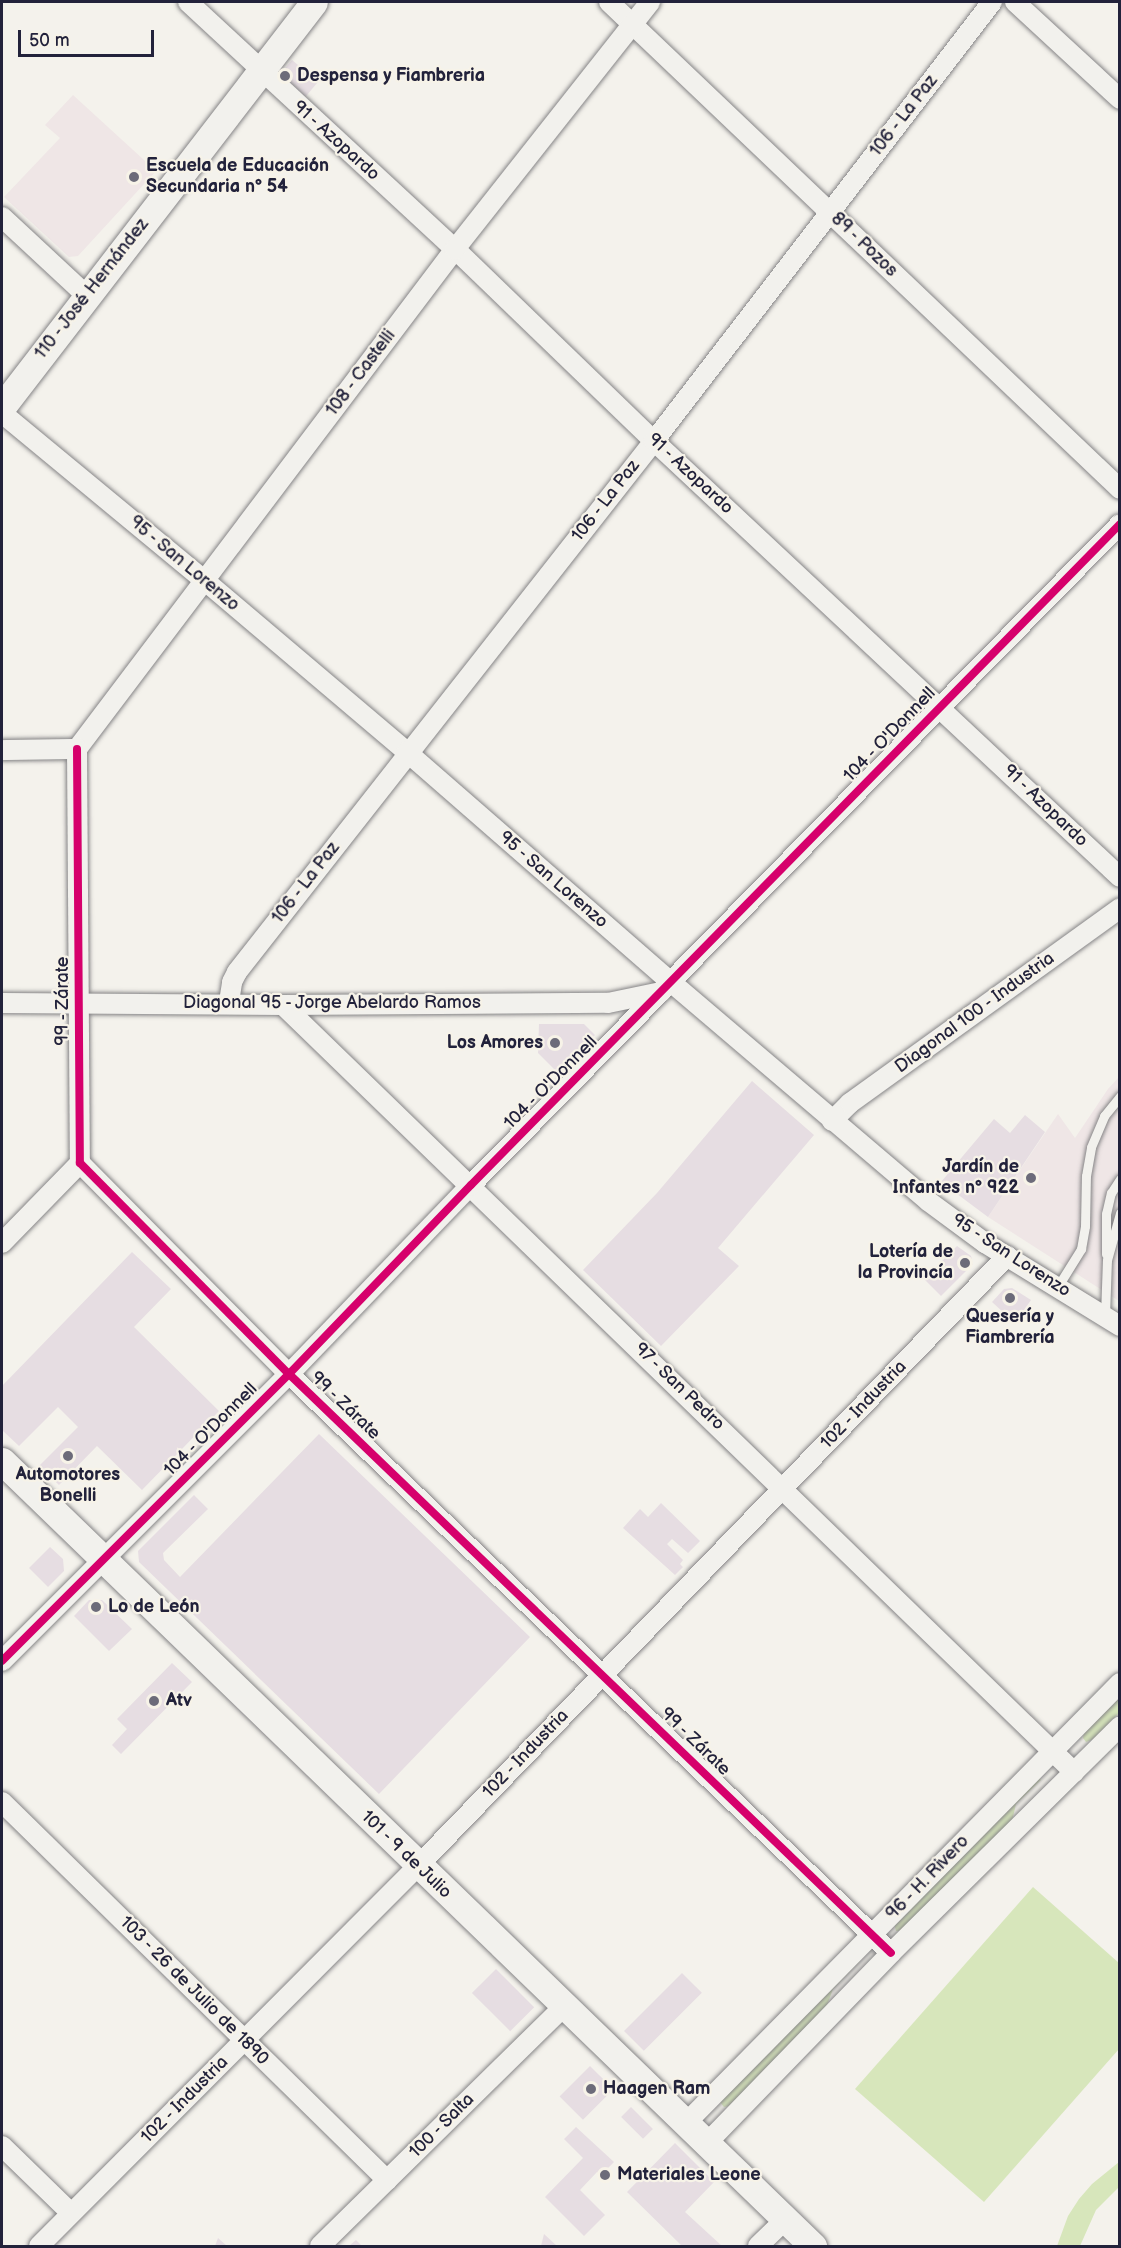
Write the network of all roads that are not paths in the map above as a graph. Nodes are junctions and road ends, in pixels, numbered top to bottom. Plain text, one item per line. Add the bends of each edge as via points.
1 (188, 2) edge
2 (314, 2) edge
3 (609, 2) edge
4 (651, 2) edge
5 (992, 2) edge
6 (1015, 2) edge
7 (633, 24) junction
8 (260, 71) junction
9 (1119, 99) edge
10 (829, 213) junction
11 (2, 217) edge
12 (455, 249) junction
13 (86, 295) junction
14 (2, 407) edge
15 (2, 413) edge
16 (654, 441) junction
17 (1119, 489) edge
18 (1119, 524) edge
19 (204, 579) junction
20 (939, 706) junction
21 (77, 749) junction
22 (2, 750) edge
23 (407, 752) junction
24 (1119, 878) edge
25 (1119, 908) edge
26 (666, 987) junction
27 (229, 1002) junction
28 (2, 1003) edge
29 (77, 1003) junction
30 (283, 1005) junction
31 (1119, 1096) edge
32 (832, 1121) junction
33 (80, 1163) junction
34 (1119, 1179) edge
35 (471, 1185) junction
36 (1119, 1213) edge
37 (1116, 1223) junction
38 (1119, 1242) edge
39 (2, 1243) edge
40 (1007, 1256) junction
41 (1107, 1260) junction
42 (1058, 1286) junction
43 (1112, 1321) edge
44 (289, 1374) junction
45 (2, 1461) edge
46 (784, 1488) junction
47 (102, 1559) junction
48 (2, 1661) edge
49 (604, 1674) junction
50 (1119, 1683) edge
51 (1119, 1726) edge
52 (1052, 1751) junction
53 (1074, 1772) junction
54 (2, 1802) edge
55 (418, 1866) junction
56 (872, 1935) junction
57 (891, 1953) junction
58 (564, 2006) junction
59 (244, 2042) junction
60 (686, 2123) junction
61 (706, 2144) junction
62 (2, 2146) edge
63 (387, 2180) junction
64 (71, 2213) junction
65 (785, 2220) junction
66 (39, 2247) edge
67 (320, 2247) edge
68 (758, 2247) edge
69 (813, 2247) edge

1 - 8 street, 91 - Azopardo
2 - 8 street, 110 - José Hernández
3 - 7 street, 89 - Pozos
4 - 7 street, 108 - Castelli
5 - 10 street, 106 - La Paz
6 - 9 street
7 - 10 street, 89 - Pozos
7 - 12 street, 108 - Castelli
8 - 12 street, 91 - Azopardo
8 - 13 street, 110 - José Hernández
10 - 16 street, 106 - La Paz
10 - 17 street, 89 - Pozos
11 - 13 street
12 - 16 street, 91 - Azopardo
12 - 19 street, 108 - Castelli
13 - 14 street, 110 - José Hernández
15 - 19 street, 95 - San Lorenzo
16 - 20 street, 91 - Azopardo
16 - 23 street, 106 - La Paz
18 - 20 street, 104 - O'Donnell
19 - 21 street, 108 - Castelli
19 - 23 street, 95 - San Lorenzo
20 - 24 street, 91 - Azopardo
20 - 26 street, 104 - O'Donnell
21 - 22 street
21 - 29 street, 99 - Zárate
23 - 26 street, 95 - San Lorenzo
23 - 27 street, 106 - La Paz via 237,972
25 - 32 street, Diagonal 100 - Industria via 850,1103
26 - 30 street, Diagonal 95 - Jorge Abelardo Ramos via 608,1003
26 - 32 street, 95 - San Lorenzo
26 - 35 street, 104 - O'Donnell
27 - 29 street, Diagonal 95 - Jorge Abelardo Ramos
27 - 30 street, Diagonal 95 - Jorge Abelardo Ramos
28 - 29 street, Diagonal 95 - Jorge Abelardo Ramos
29 - 33 street, 99 - Zárate
30 - 35 street, 97 - San Pedro
31 - 42 lane via 1104,1116 1091,1147 1081,1249
32 - 40 street, 95 - San Lorenzo via 928,1202
33 - 39 street
33 - 44 street, 99 - Zárate
34 - 41 lane via 1106,1214
35 - 44 street, 104 - O'Donnell
35 - 46 street, 97 - San Pedro
36 - 37 lane
37 - 38 lane
37 - 41 lane
40 - 42 street, 95 - San Lorenzo
40 - 46 street, 102 - Industria
41 - 43 lane
42 - 43 street, 95 - San Lorenzo
44 - 47 street, 104 - O'Donnell
44 - 49 street, 99 - Zárate
45 - 47 street, 101 - 9 de Julio
46 - 49 street, 102 - Industria
46 - 52 street, 97 - San Pedro
47 - 48 street, 104 - O'Donnell
47 - 55 street, 101 - 9 de Julio
49 - 55 street, 102 - Industria
49 - 56 street, 99 - Zárate
50 - 52 street, 96 - H. Rivero
51 - 53 street, 96 - H. Rivero
52 - 53 street, 97 - San Pedro
52 - 56 street, 96 - H. Rivero
53 - 57 street, 96 - H. Rivero
54 - 59 street, 103 - 26 de Julio de 1890
55 - 58 street, 101 - 9 de Julio
55 - 59 street, 102 - Industria
56 - 57 street, 99 - Zárate
56 - 60 street, 96 - H. Rivero
57 - 61 street, 96 - H. Rivero
58 - 60 street, 101 - 9 de Julio
58 - 63 street, 100 - Salta
59 - 63 street, 103 - 26 de Julio de 1890
59 - 64 street, 102 - Industria
60 - 61 street, 101 - 9 de Julio
61 - 65 street, 101 - 9 de Julio
62 - 64 street
63 - 67 street, 100 - Salta
64 - 66 street, 102 - Industria
65 - 68 street
65 - 69 street, 101 - 9 de Julio

